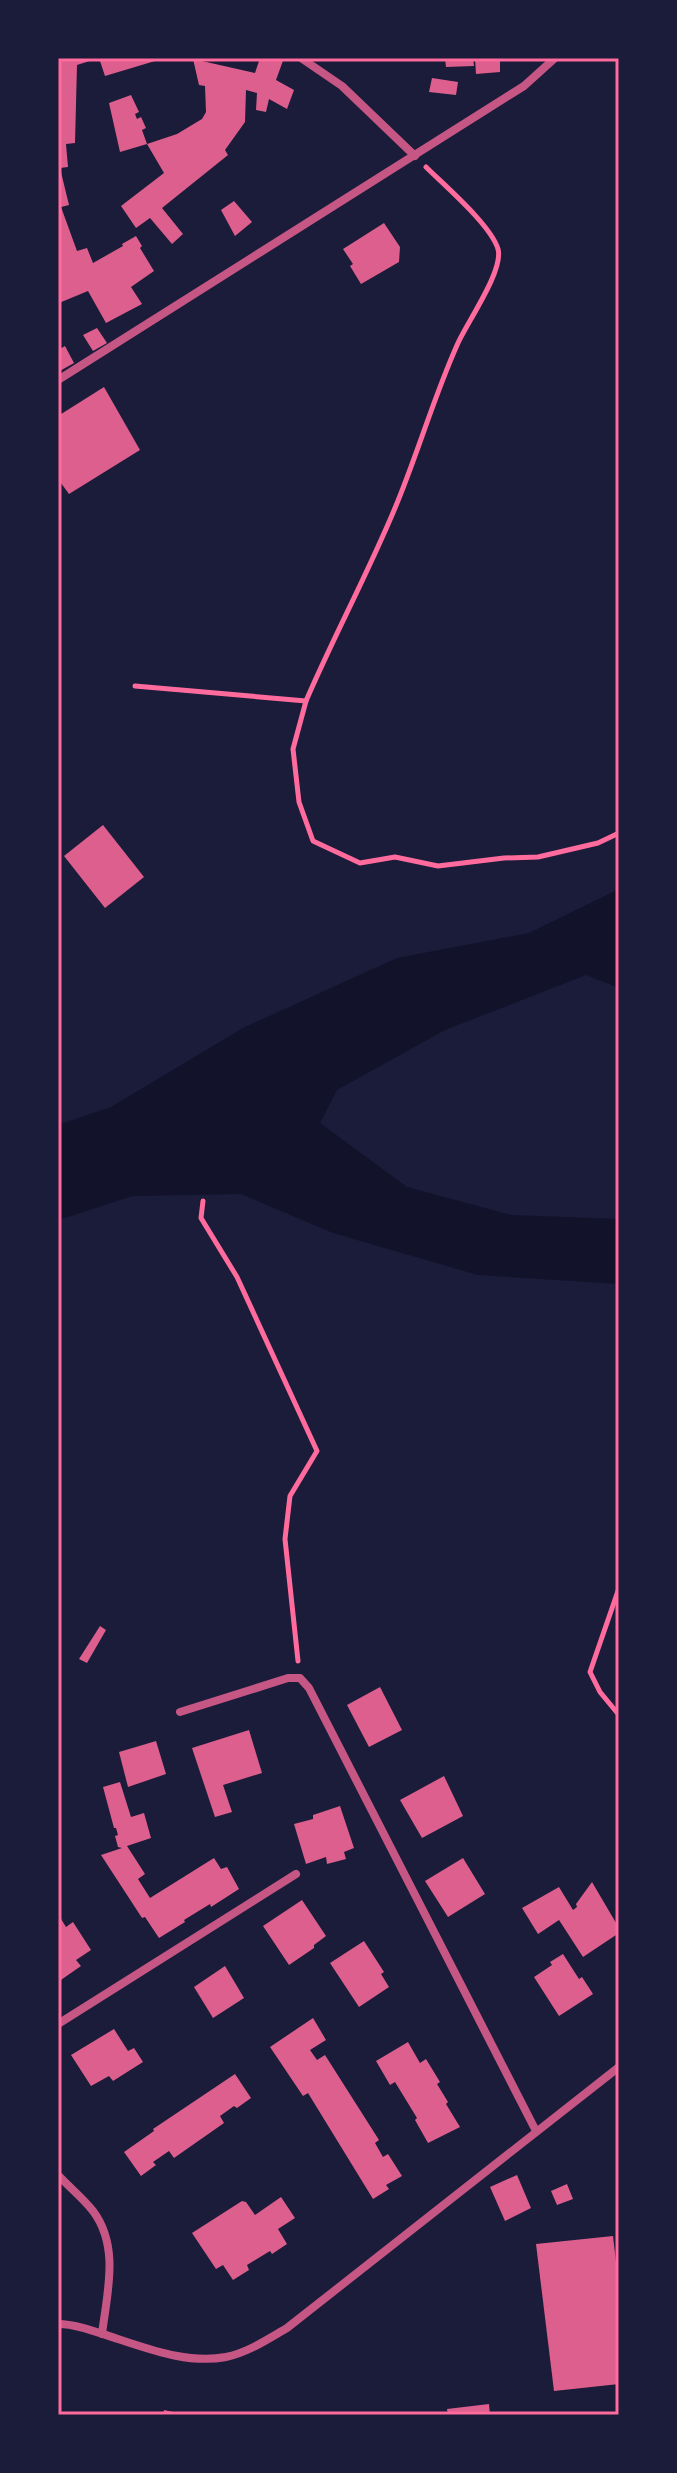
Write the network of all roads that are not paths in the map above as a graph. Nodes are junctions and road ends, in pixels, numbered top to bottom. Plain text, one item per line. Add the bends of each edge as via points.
1 (301, 58) edge
2 (555, 58) edge
3 (415, 156) junction
4 (58, 380) edge
5 (180, 1712) dead end
6 (296, 1874) dead end
7 (58, 2024) edge
8 (619, 2067) edge
9 (536, 2131) junction
10 (58, 2175) edge
11 (58, 2324) edge
12 (102, 2334) junction

1 - 3 street via 342,86
2 - 3 street via 524,86
3 - 4 street
5 - 9 street via 288,1678 300,1678 309,1688
6 - 7 street
8 - 9 street
9 - 12 street via 287,2328 254,2347 226,2357 195,2358 166,2355
10 - 12 street via 93,2211 105,2232 111,2257
11 - 12 street

